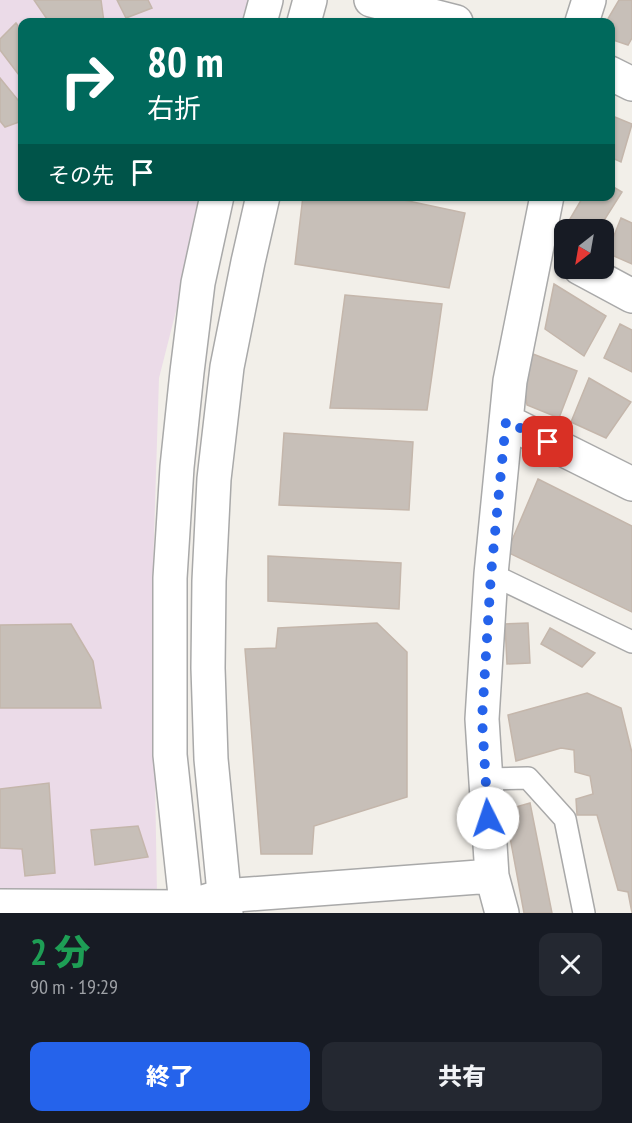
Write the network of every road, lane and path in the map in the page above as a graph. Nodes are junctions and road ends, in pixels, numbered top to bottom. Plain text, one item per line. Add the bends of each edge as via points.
1 (266, 0) edge
2 (310, 0) edge
3 (371, 0) edge
4 (589, 0) edge
5 (261, 18) edge
6 (305, 18) edge
7 (441, 18) edge
8 (583, 18) edge
9 (615, 76) edge
10 (632, 84) edge
11 (216, 201) edge
12 (262, 201) edge
13 (547, 201) edge
14 (551, 254) edge
15 (600, 279) edge
16 (632, 296) edge
17 (506, 421) junction
18 (632, 484) edge
19 (491, 574) junction
20 (632, 642) edge
21 (486, 779) junction
22 (492, 876) junction
23 (224, 905) edge
24 (0, 906) edge
25 (186, 910) edge
26 (502, 913) edge
27 (584, 913) edge

1 - 5 street
2 - 6 street
3 - 7 street
4 - 8 street
9 - 10 street
11 - 25 street via 198,283 187,372 170,578 170,755
12 - 23 street via 227,367 214,479 208,668 211,759
13 - 14 street
14 - 17 street via 510,381
15 - 16 street
17 - 18 street
17 - 19 street
19 - 20 lane
19 - 21 street via 482,719
21 - 22 street
21 - 27 lane via 528,778 565,819
22 - 23 street
22 - 26 street
23 - 25 street
24 - 25 street

